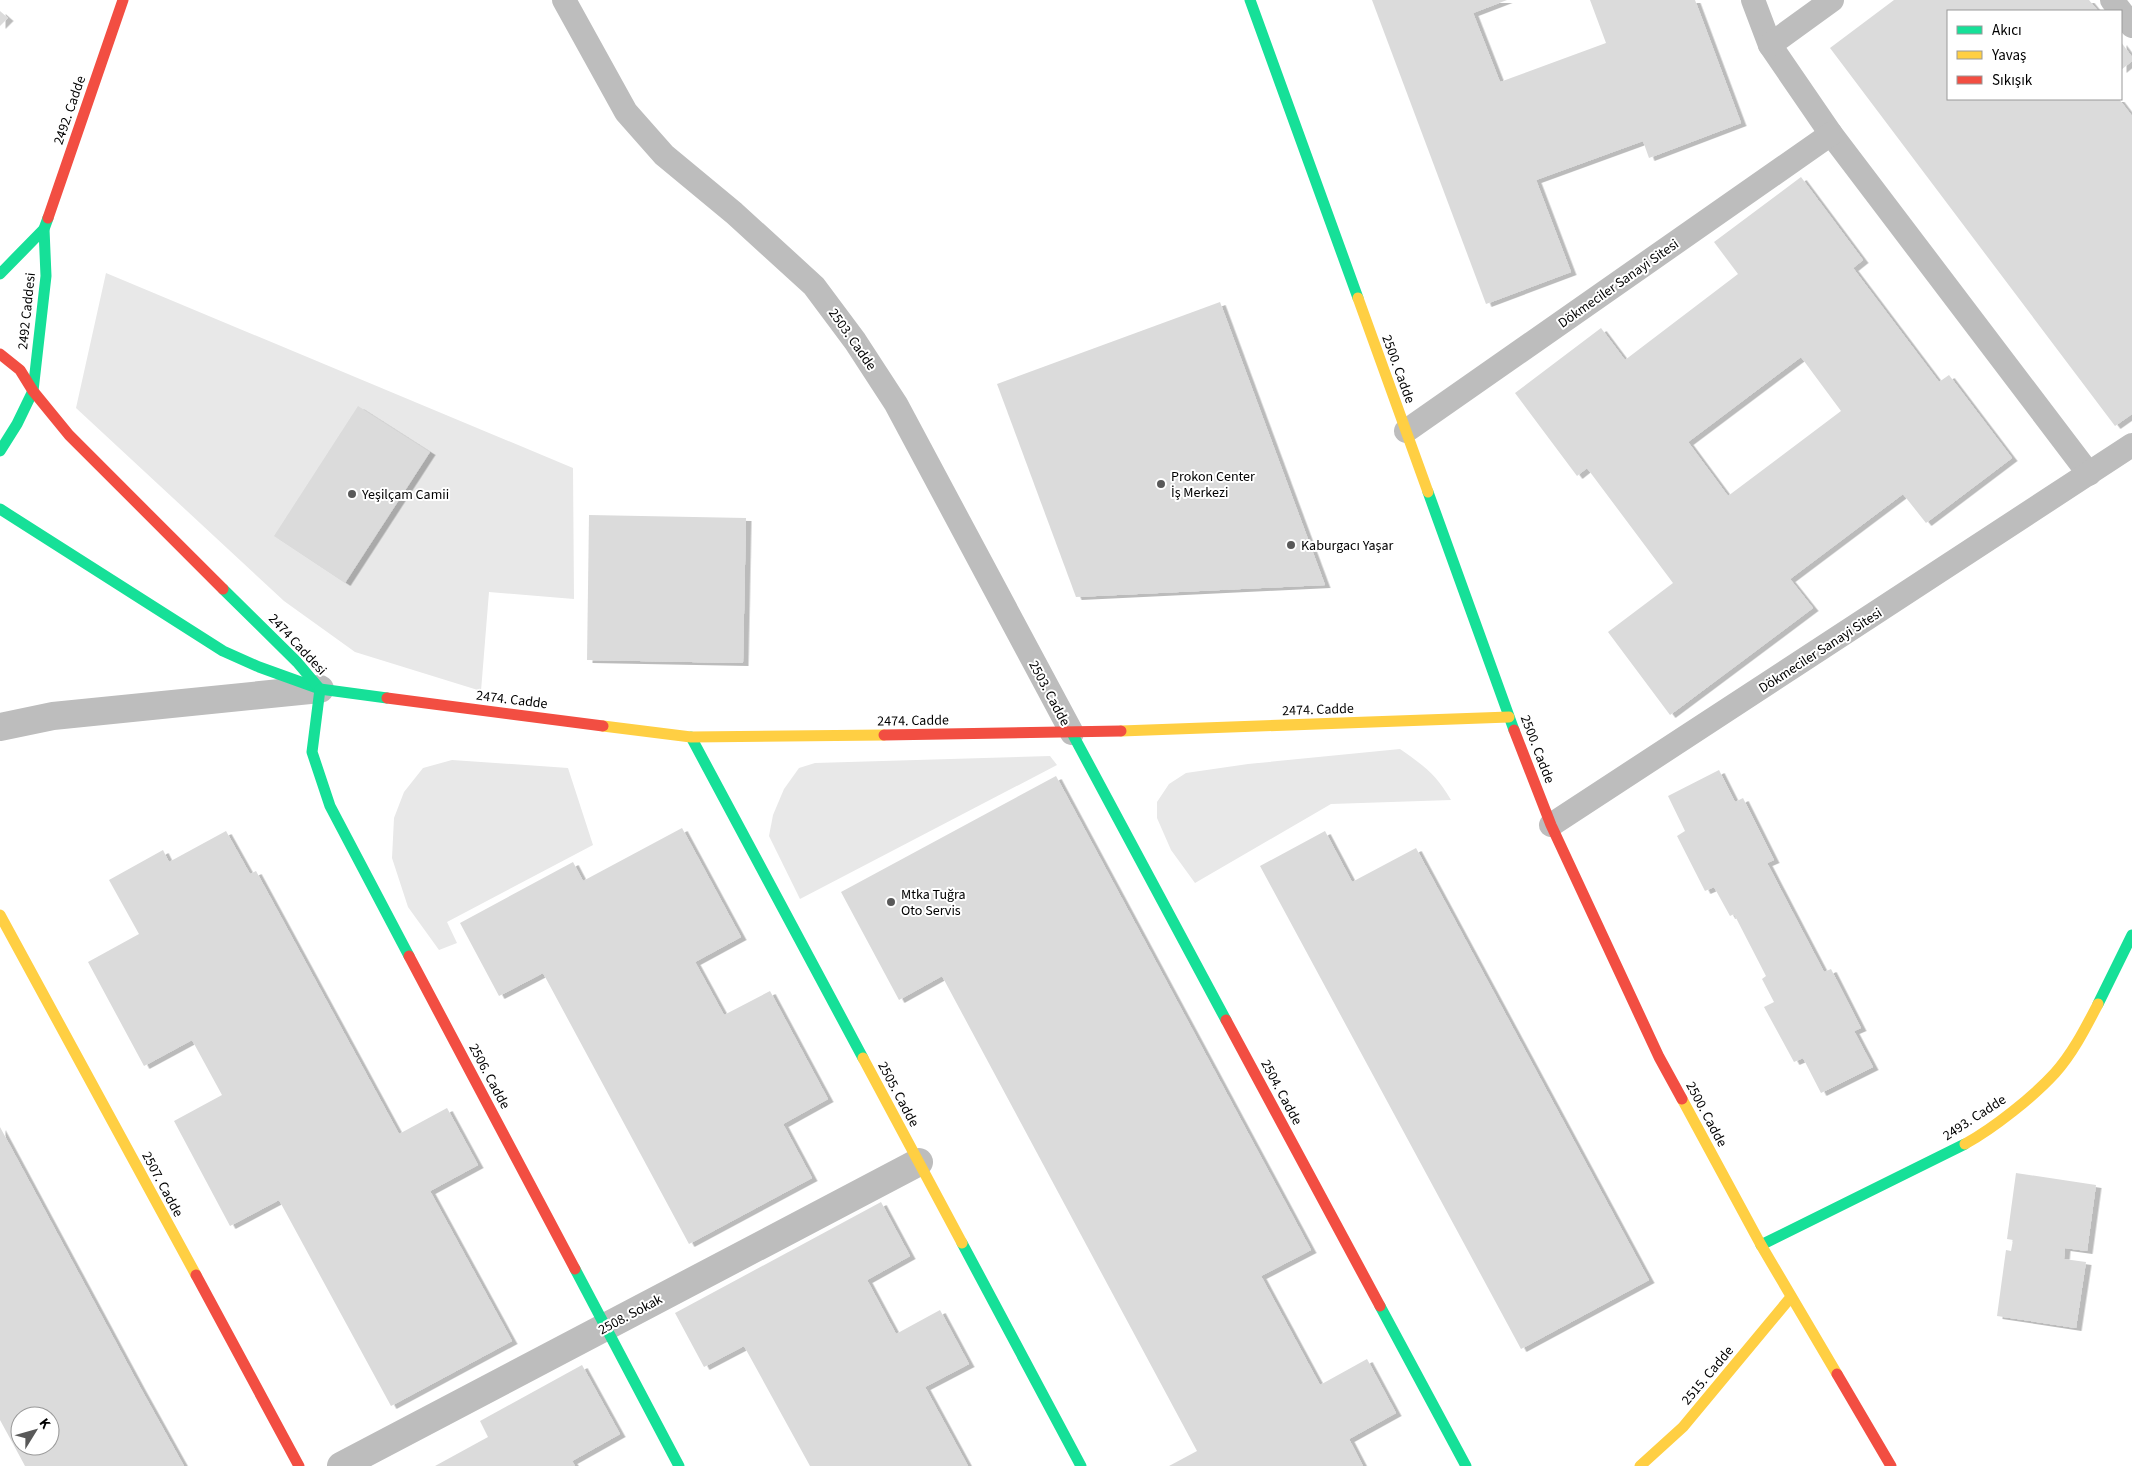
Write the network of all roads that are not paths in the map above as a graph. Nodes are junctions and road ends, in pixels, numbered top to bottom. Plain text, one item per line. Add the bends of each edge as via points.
1 (123, 0) edge
2 (564, 0) edge
3 (1250, 0) edge
4 (1753, 0) edge
5 (1832, 0) edge
6 (2112, 0) edge
7 (2120, 10) edge
8 (2122, 13) edge
9 (2132, 26) edge
10 (1770, 46) junction
11 (1831, 134) junction
12 (44, 229) junction
13 (0, 274) edge
14 (0, 354) edge
15 (33, 391) junction
16 (1406, 431) junction
17 (2132, 445) edge
18 (0, 451) edge
19 (2089, 474) junction
20 (0, 509) edge
21 (320, 689) junction
22 (1509, 717) junction
23 (0, 727) edge
24 (1072, 733) junction
25 (691, 737) junction
26 (1551, 825) junction
27 (0, 916) edge
28 (2132, 935) edge
29 (919, 1162) junction
30 (1761, 1245) junction
31 (1791, 1297) junction
32 (606, 1327) junction
33 (299, 1466) edge
34 (341, 1466) edge
35 (679, 1466) edge
36 (1081, 1466) edge
37 (1466, 1466) edge
38 (1640, 1466) edge
39 (1892, 1466) edge

1 - 12 street, 2492. Cadde
2 - 24 lane, 2503. Cadde via 626,112 664,155 814,286 856,341 896,404
3 - 16 street, 2500. Cadde
4 - 10 lane
5 - 10 lane
6 - 7 lane
8 - 9 lane
10 - 11 lane
11 - 16 lane, Dökmeciler Sanayi Sitesi
11 - 19 lane
12 - 13 street, 2492 Caddesi
12 - 15 street, 2492 Caddesi via 46,276
14 - 15 street, 2474 Caddesi via 20,370
15 - 18 street, 2492 Caddesi
15 - 21 street, 2474 Caddesi via 69,435 290,655
16 - 22 street, 2500. Cadde
17 - 19 lane, Dökmeciler Sanayi Sitesi
19 - 26 lane, Dökmeciler Sanayi Sitesi
20 - 21 street, 2474 Caddesi via 223,651
21 - 23 street via 52,716
21 - 25 street, 2474. Cadde
21 - 32 street, 2506. Cadde via 312,752 330,806
22 - 24 street, 2474. Cadde
22 - 26 street, 2500. Cadde
24 - 25 street, 2474. Cadde
24 - 37 street, 2504. Cadde
25 - 29 street, 2505. Cadde
26 - 30 street, 2500. Cadde via 1659,1057
27 - 33 street, 2507. Cadde
28 - 30 street, 2493. Cadde via 2084,1031 2056,1072 2017,1107 1967,1143
29 - 32 street, 2508. Sokak
29 - 36 street, 2505. Cadde
30 - 31 street, 2500. Cadde
31 - 38 street, 2515. Cadde via 1683,1427
31 - 39 street, 2500. Cadde
32 - 34 street, 2508. Sokak
32 - 35 street, 2506. Cadde

